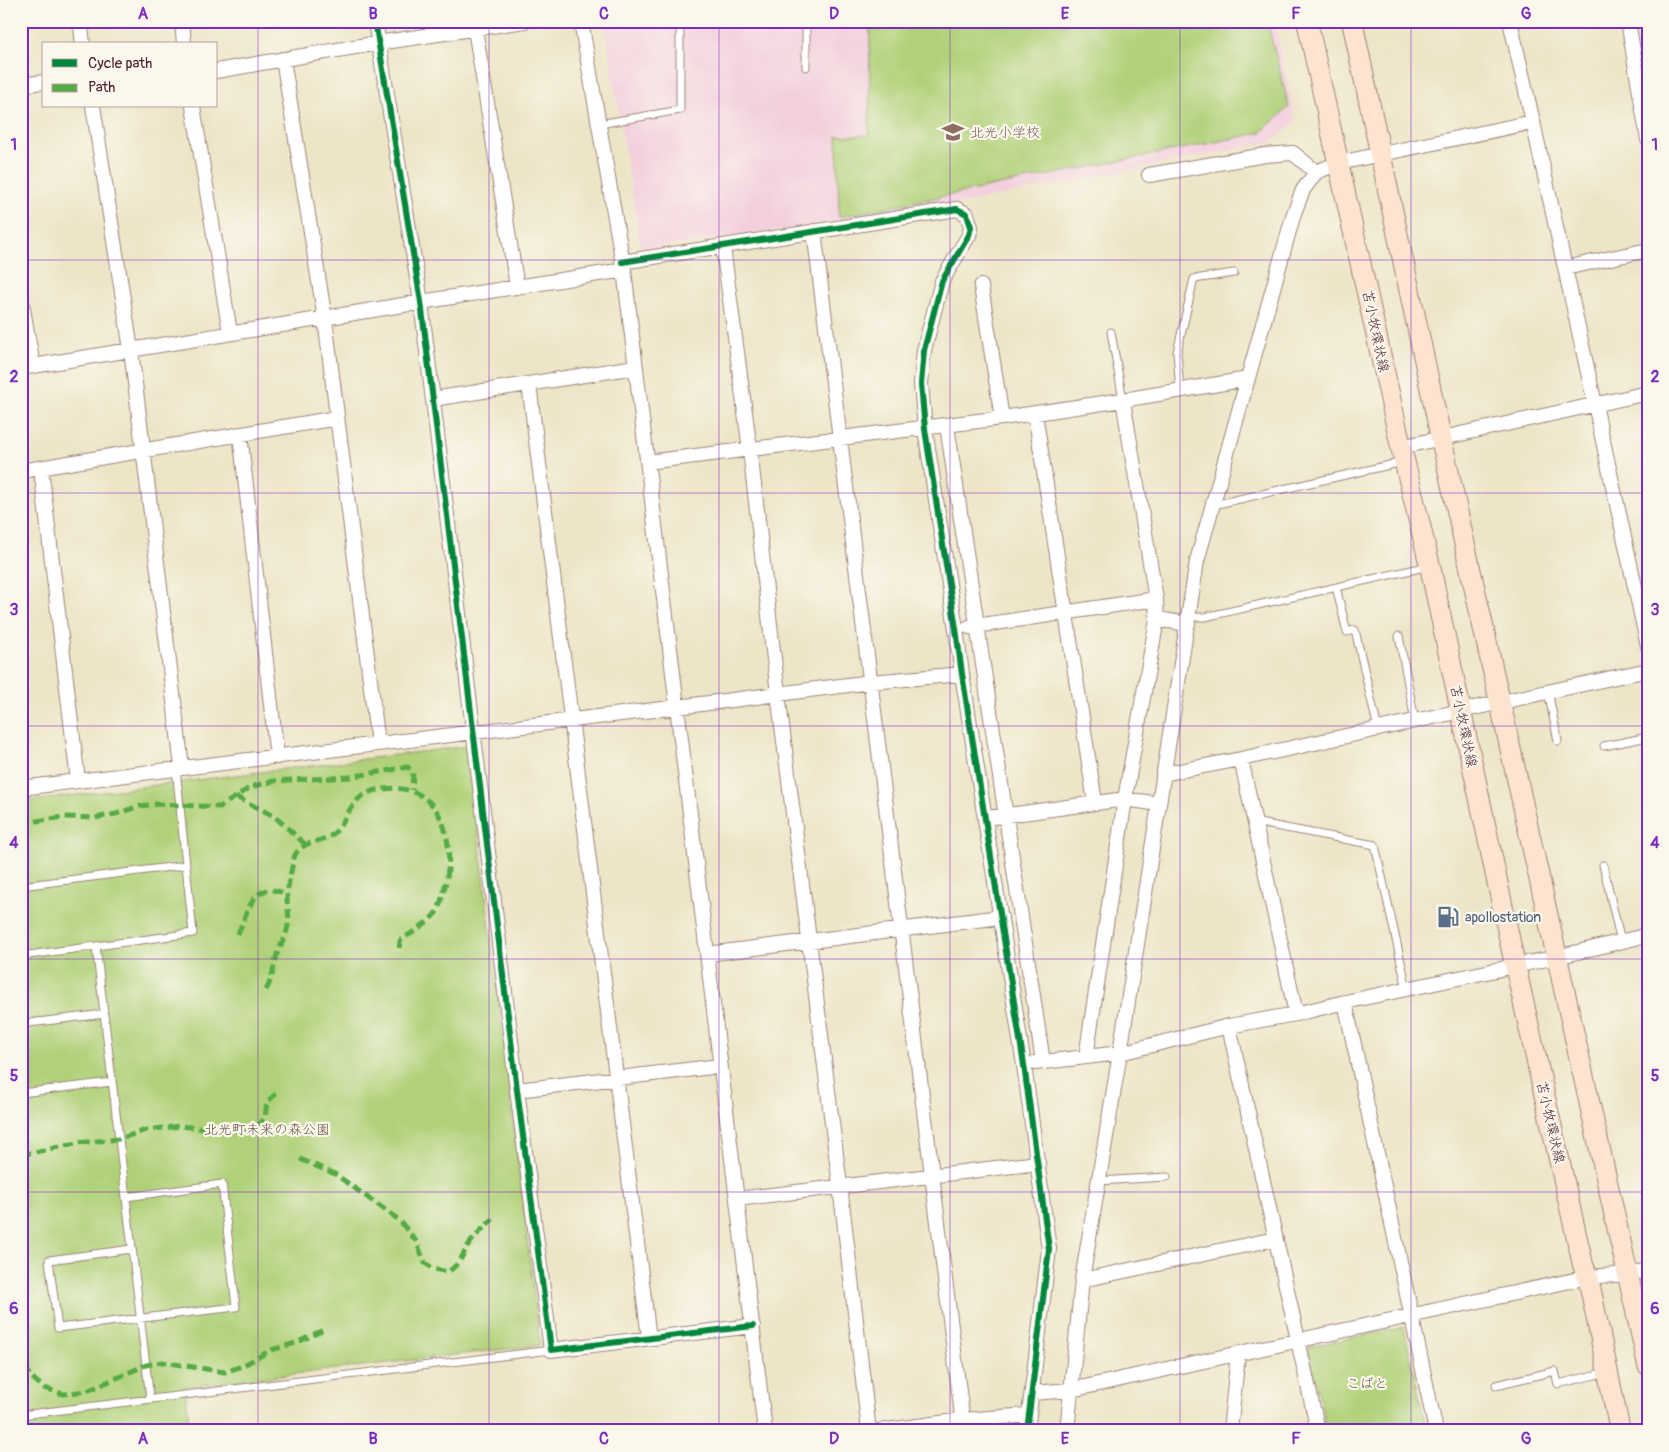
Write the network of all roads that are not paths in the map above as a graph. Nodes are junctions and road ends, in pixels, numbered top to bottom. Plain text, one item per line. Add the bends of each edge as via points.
1 (82, 21) edge
2 (182, 21) edge
3 (375, 21) edge
4 (525, 21) edge
5 (581, 21) edge
6 (680, 21) edge
7 (806, 21) edge
8 (1307, 21) edge
9 (1352, 21) edge
10 (1510, 21) edge
11 (1628, 21) edge
12 (475, 29) junction
13 (83, 42) edge
14 (184, 42) edge
15 (378, 43) junction
16 (283, 59) junction
17 (806, 68) dead end
18 (218, 70) edge
19 (42, 82) edge
20 (21, 85) edge
21 (93, 108) edge
22 (193, 108) edge
23 (1533, 122) junction
24 (599, 124) junction
25 (1648, 140) edge
26 (1382, 154) junction
27 (1339, 163) junction
28 (1316, 172) junction
29 (1149, 175) dead end
30 (814, 231) junction
31 (724, 247) junction
32 (1648, 250) edge
33 (623, 266) junction
34 (1565, 268) junction
35 (1234, 273) dead end
36 (981, 286) dead end
37 (517, 287) junction
38 (21, 298) edge
39 (421, 302) junction
40 (325, 319) junction
41 (1111, 332) dead end
42 (230, 333) junction
43 (131, 350) junction
44 (27, 367) edge
45 (635, 367) junction
46 (1248, 379) junction
47 (529, 384) junction
48 (1180, 391) junction
49 (1648, 393) edge
50 (433, 399) junction
51 (1123, 400) junction
52 (1595, 404) junction
53 (1035, 413) junction
54 (338, 418) junction
55 (1002, 418) junction
56 (946, 426) junction
57 (925, 429) junction
58 (240, 434) junction
59 (1441, 438) junction
60 (840, 439) junction
61 (143, 450) junction
62 (750, 450) junction
63 (1404, 454) junction
64 (647, 462) junction
65 (41, 468) junction
66 (21, 471) edge
67 (1213, 505) junction
68 (1430, 566) junction
69 (1336, 587) junction
70 (1156, 599) junction
71 (1066, 612) junction
72 (1157, 619) junction
73 (1188, 620) junction
74 (977, 626) junction
75 (956, 629) junction
76 (1399, 636) dead end
77 (1648, 646) edge
78 (1648, 670) edge
79 (962, 674) junction
80 (871, 682) junction
81 (1548, 692) junction
82 (778, 694) junction
83 (1500, 702) junction
84 (678, 707) junction
85 (1460, 711) junction
86 (572, 720) junction
87 (1414, 721) junction
88 (1378, 729) junction
89 (475, 732) junction
90 (1648, 737) edge
91 (1558, 741) dead end
92 (378, 744) junction
93 (1604, 746) dead end
94 (277, 757) junction
95 (1241, 759) junction
96 (179, 767) junction
97 (1164, 774) junction
98 (78, 781) junction
99 (21, 788) edge
100 (1124, 798) junction
101 (1095, 802) junction
102 (1159, 804) junction
103 (1006, 815) junction
104 (986, 818) junction
105 (1254, 822) junction
106 (186, 865) junction
107 (1603, 865) dead end
108 (21, 886) edge
109 (1001, 917) junction
110 (900, 929) junction
111 (1648, 935) edge
112 (809, 941) junction
113 (1621, 942) junction
114 (96, 946) junction
115 (707, 954) junction
116 (21, 956) edge
117 (1557, 957) junction
118 (1515, 965) junction
119 (1408, 989) junction
120 (1344, 1002) junction
121 (104, 1014) junction
122 (1296, 1014) junction
123 (21, 1024) edge
124 (1229, 1026) junction
125 (1120, 1053) junction
126 (1086, 1057) junction
127 (1043, 1062) junction
128 (1024, 1065) junction
129 (720, 1066) junction
130 (617, 1078) junction
131 (112, 1082) junction
132 (518, 1090) junction
133 (21, 1093) edge
134 (1038, 1163) junction
135 (932, 1175) junction
136 (1167, 1177) dead end
137 (1098, 1181) junction
138 (840, 1186) junction
139 (126, 1197) junction
140 (737, 1199) junction
141 (1275, 1238) junction
142 (132, 1249) junction
143 (1648, 1270) edge
144 (1628, 1274) junction
145 (1588, 1277) junction
146 (1082, 1280) junction
147 (1411, 1316) junction
148 (140, 1318) junction
149 (753, 1326) junction
150 (649, 1338) junction
151 (1297, 1340) junction
152 (551, 1350) junction
153 (1238, 1354) junction
154 (1648, 1366) edge
155 (1608, 1372) junction
156 (1496, 1385) dead end
157 (1071, 1390) junction
158 (1032, 1393) junction
159 (150, 1399) junction
160 (21, 1415) edge
161 (1029, 1415) junction
162 (963, 1425) edge
163 (765, 1431) edge
164 (869, 1431) edge
165 (878, 1431) edge
166 (1027, 1431) edge
167 (1067, 1431) edge
168 (1230, 1431) edge
169 (1318, 1431) edge
170 (1436, 1431) edge
171 (1620, 1431) edge

1 - 13 street
2 - 14 street
3 - 15 street
4 - 12 street
5 - 24 street
6 - 24 lane via 680,110
7 - 17 lane
8 - 27 main road, 苫小牧環状線
9 - 26 main road
10 - 23 street
11 - 25 street
12 - 15 street
12 - 37 street
15 - 16 street
15 - 39 street
16 - 18 street
16 - 40 street
19 - 20 street
21 - 43 street
22 - 42 street
23 - 26 street
23 - 34 street
24 - 33 street
26 - 27 street
26 - 59 main road
27 - 28 street
27 - 63 main road, 苫小牧環状線
28 - 29 street via 1293,153
28 - 46 street via 1303,190 1294,213
30 - 31 street
30 - 57 street via 957,209 968,214 969,235 942,282 924,350 921,384
30 - 60 street
31 - 33 street
31 - 62 street
32 - 34 street
33 - 37 street
33 - 45 street
34 - 52 street
35 - 48 lane via 1194,279 1177,352
36 - 55 street
37 - 39 street
38 - 44 street
39 - 40 street
39 - 50 street
40 - 42 street
40 - 54 street
41 - 51 lane
42 - 43 street
43 - 44 street
43 - 61 street
45 - 47 street
45 - 64 street
46 - 48 street
46 - 67 street
47 - 50 street
47 - 86 street
48 - 51 street
49 - 52 street
50 - 89 street
51 - 53 street
51 - 70 street
52 - 59 street
52 - 77 street
53 - 55 street
53 - 71 street
54 - 58 street
54 - 92 street
55 - 56 street
56 - 57 street
56 - 74 street
57 - 60 street
57 - 75 street
58 - 61 street
58 - 94 street
59 - 63 street
59 - 83 main road
60 - 62 street
60 - 80 street
61 - 65 street
61 - 96 street
62 - 64 street
62 - 82 street
63 - 67 lane
63 - 68 main road, 苫小牧環状線
64 - 84 street
65 - 66 street
65 - 98 street
67 - 73 street via 1197,561
68 - 69 lane
68 - 85 main road, 苫小牧環状線
69 - 73 lane
69 - 88 lane via 1347,632 1356,630
70 - 71 street
70 - 72 street
71 - 74 street
71 - 101 street
72 - 73 street
72 - 100 street
73 - 97 street
74 - 75 street
74 - 103 street
75 - 79 street
76 - 87 lane
78 - 81 street
79 - 80 street
79 - 104 street
80 - 82 street
80 - 110 street
81 - 83 street
81 - 91 lane
82 - 84 street
82 - 112 street
83 - 85 street
83 - 117 main road
84 - 86 street
84 - 115 street
85 - 87 street
85 - 118 main road, 苫小牧環状線
86 - 89 street
86 - 130 street
87 - 88 street
88 - 95 street
89 - 92 street
89 - 132 street
90 - 93 lane
92 - 94 street
94 - 96 street
95 - 97 street
95 - 105 street
96 - 98 street
96 - 106 lane
97 - 102 street
98 - 99 street
100 - 101 street
100 - 102 street
100 - 126 street
101 - 103 street
102 - 125 street
103 - 104 street
103 - 127 street
104 - 109 street
105 - 119 lane via 1375,846
105 - 122 street
106 - 108 lane
106 - 114 lane via 193,933
107 - 113 lane
109 - 110 street
109 - 128 street
110 - 112 street
110 - 135 street
111 - 113 street
112 - 115 street
112 - 138 street
113 - 117 street
114 - 116 lane
114 - 121 lane
115 - 129 street
117 - 118 street
117 - 144 main road
118 - 119 street
118 - 145 main road, 苫小牧環状線
119 - 120 street
120 - 122 street
120 - 147 street
121 - 123 lane
121 - 131 lane
122 - 124 street
124 - 125 street
124 - 141 street
125 - 126 street
125 - 137 street
126 - 127 street
127 - 128 street
128 - 134 street
129 - 130 street
129 - 140 street
130 - 132 street
130 - 150 street
131 - 133 lane
131 - 139 lane
132 - 152 street
134 - 135 street
134 - 158 street via 1049,1249
135 - 138 street
135 - 162 street
136 - 137 lane
137 - 146 street
138 - 140 street
138 - 164 street
139 - 142 lane
139 - 148 lane via 222,1184 236,1307
140 - 149 street
141 - 146 street
141 - 151 street
142 - 148 lane
142 - 148 lane via 50,1260 58,1328
143 - 144 street
144 - 145 street
144 - 154 main road
145 - 147 street
145 - 155 main road, 苫小牧環状線
146 - 157 street
147 - 151 street
147 - 170 street
148 - 159 lane
149 - 150 street
149 - 163 street
150 - 152 street
151 - 153 street
151 - 169 street
152 - 159 lane
153 - 157 street
153 - 168 street
155 - 156 lane via 1558,1384 1555,1371
155 - 171 main road, 苫小牧環状線
157 - 158 street
157 - 167 street
158 - 161 street
159 - 160 lane
161 - 162 street
161 - 166 street
162 - 165 street

